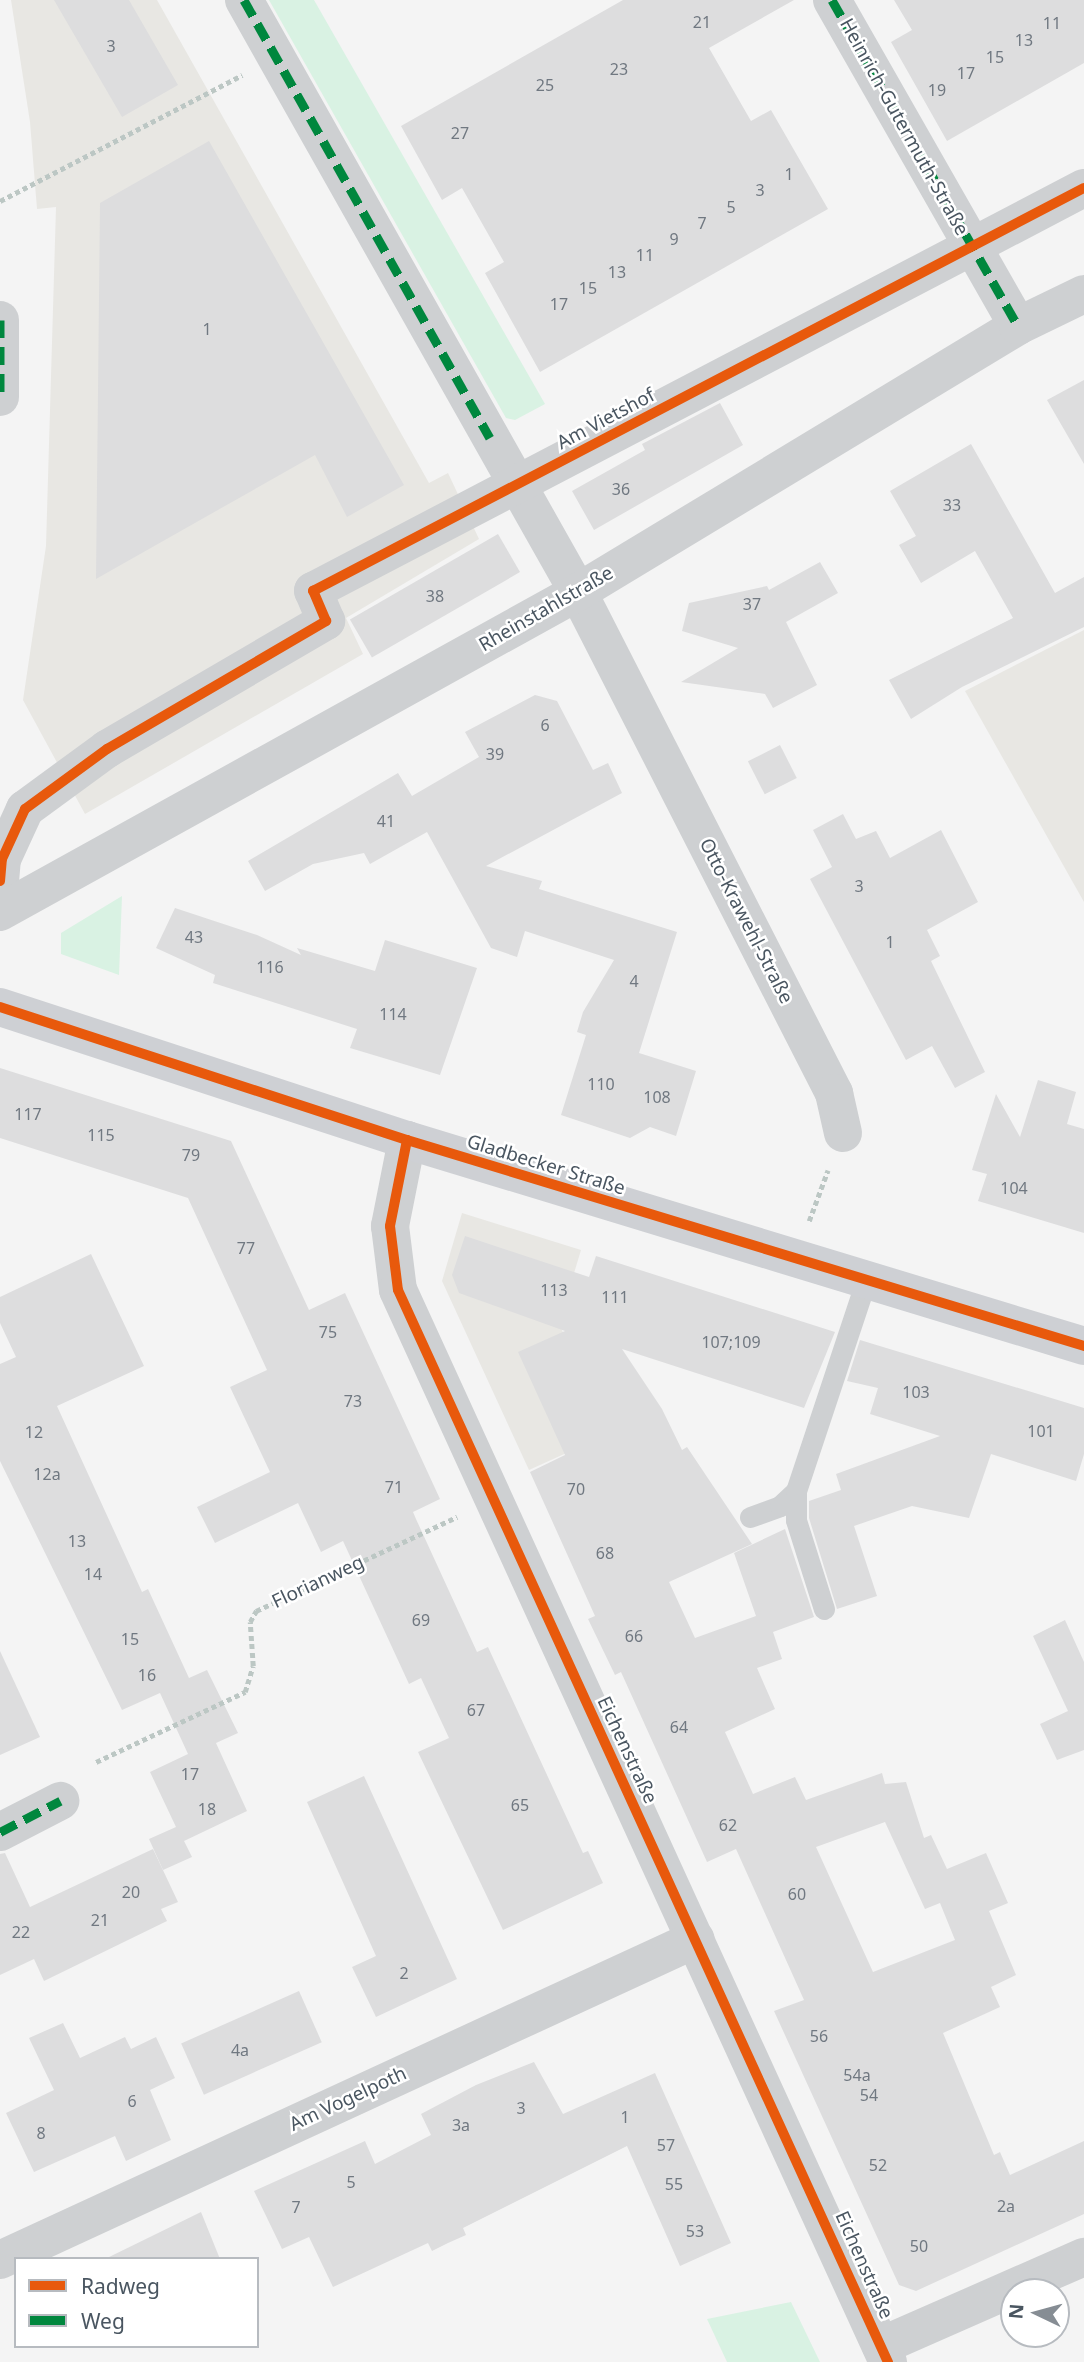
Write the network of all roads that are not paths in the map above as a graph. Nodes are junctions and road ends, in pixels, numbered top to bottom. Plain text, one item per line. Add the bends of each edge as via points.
1 (244, 0) edge
2 (832, 0) edge
3 (1084, 188) edge
4 (972, 248) junction
5 (1084, 294) edge
6 (0, 320) edge
7 (1018, 326) junction
8 (0, 397) edge
9 (516, 486) junction
10 (578, 592) junction
11 (0, 881) edge
12 (0, 912) edge
13 (0, 1007) edge
14 (843, 1133) road end
15 (407, 1140) junction
16 (866, 1281) junction
17 (1084, 1346) edge
18 (796, 1491) junction
19 (750, 1517) dead end
20 (824, 1609) dead end
21 (60, 1801) dead end
22 (0, 1832) edge
23 (696, 1940) junction
24 (1084, 2257) edge
25 (0, 2260) edge
26 (885, 2354) edge

1 - 9 street
2 - 4 street, Heinrich-Gutermuth-Straße
3 - 4 street
4 - 7 street, Heinrich-Gutermuth-Straße
4 - 9 street, Am Vietshof
5 - 7 street, Rheinstahlstraße
6 - 8 street
7 - 10 street, Rheinstahlstraße
9 - 10 street
9 - 11 street, Am Vietshof via 313,590 326,621 86,764 25,808 2,859
10 - 12 street, Rheinstahlstraße
10 - 14 street, Otto-Krawehl-Straße via 834,1093
13 - 15 main road, Gladbecker Straße
15 - 16 main road, Gladbecker Straße
15 - 23 street, Eichenstraße via 390,1226 398,1290
16 - 17 main road, Gladbecker Straße
16 - 18 lane
18 - 19 lane via 780,1506
18 - 20 lane via 796,1520
21 - 22 street
23 - 25 street, Am Vogelpoth
23 - 26 street, Eichenstraße
24 - 26 street

